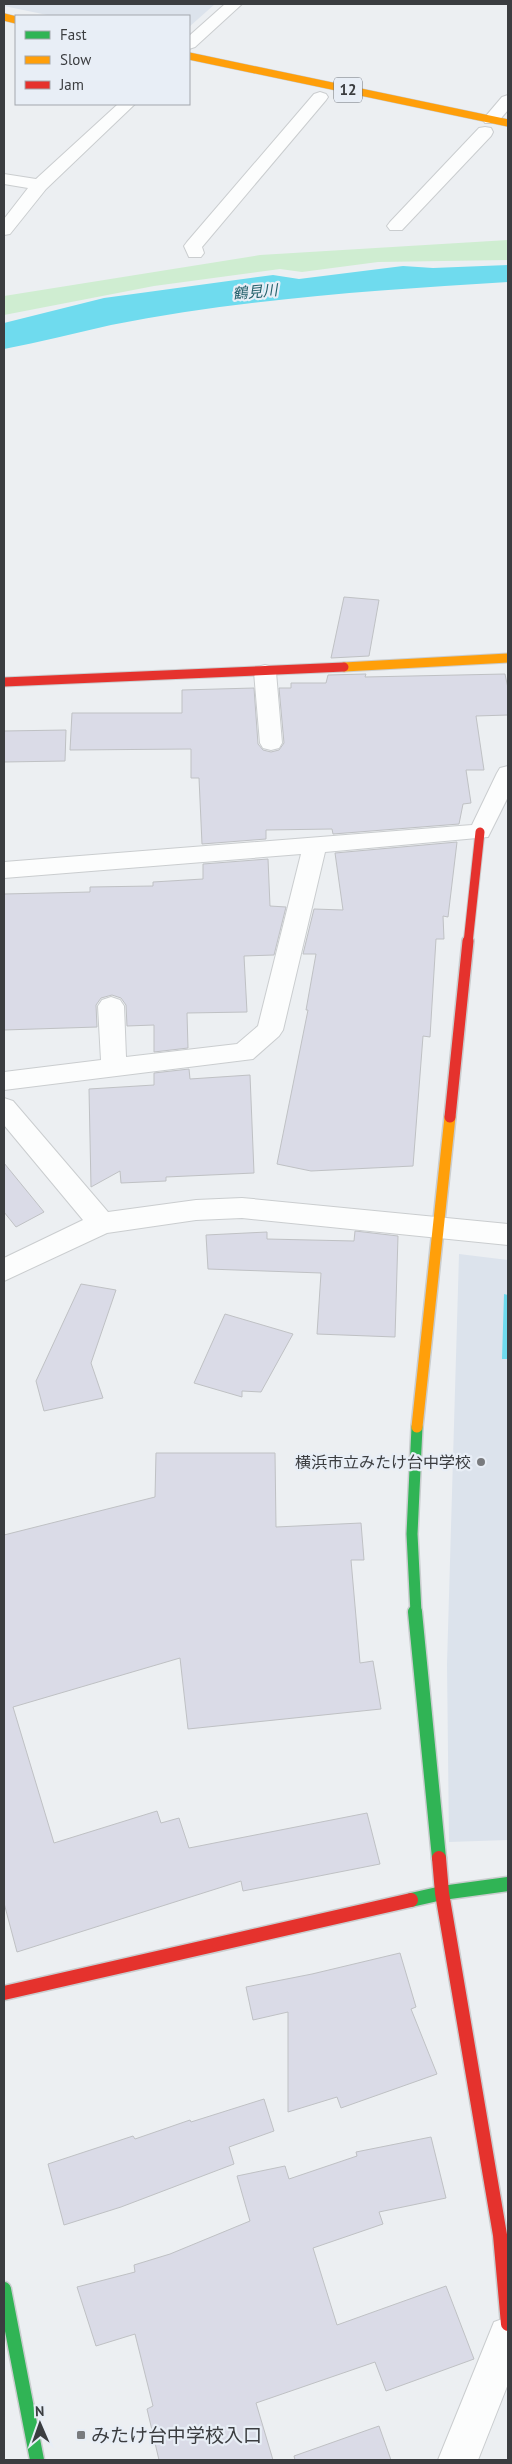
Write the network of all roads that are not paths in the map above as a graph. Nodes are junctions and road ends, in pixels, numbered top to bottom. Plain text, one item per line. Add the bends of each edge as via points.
1 (234, 4) edge
2 (190, 43) edge
3 (190, 56) edge
4 (320, 97) dead end
5 (508, 100) edge
6 (126, 105) edge
7 (508, 123) edge
8 (486, 129) junction
9 (4, 179) edge
10 (40, 185) junction
11 (396, 226) dead end
12 (4, 230) edge
13 (195, 253) dead end
14 (508, 658) edge
15 (265, 672) junction
16 (4, 682) edge
17 (271, 742) dead end
18 (508, 773) edge
19 (480, 832) junction
20 (315, 846) junction
21 (4, 870) edge
22 (111, 1006) dead end
23 (114, 1068) junction
24 (4, 1081) edge
25 (4, 1108) edge
26 (102, 1223) junction
27 (438, 1228) junction
28 (508, 1235) edge
29 (4, 1270) edge
30 (508, 1884) edge
31 (442, 1892) junction
32 (4, 1994) edge
33 (4, 2289) edge
34 (508, 2324) edge
35 (508, 2336) edge
36 (37, 2460) edge
37 (458, 2460) edge

1 - 2 street
3 - 8 street, 12
4 - 13 street via 193,246
5 - 8 street
6 - 10 street
7 - 8 street, 12
8 - 11 street
9 - 10 street
10 - 12 street
14 - 15 street
15 - 16 street via 198,672
15 - 17 street
18 - 19 street
19 - 20 street
19 - 27 street
20 - 21 street
20 - 23 street via 270,1030 244,1052
22 - 23 street
23 - 24 street
25 - 26 street
26 - 27 street via 196,1210 242,1208
26 - 29 street
27 - 28 street
27 - 31 street via 412,1478 416,1607
30 - 31 street
31 - 32 street
31 - 34 street via 500,2235
33 - 36 street
35 - 37 street

